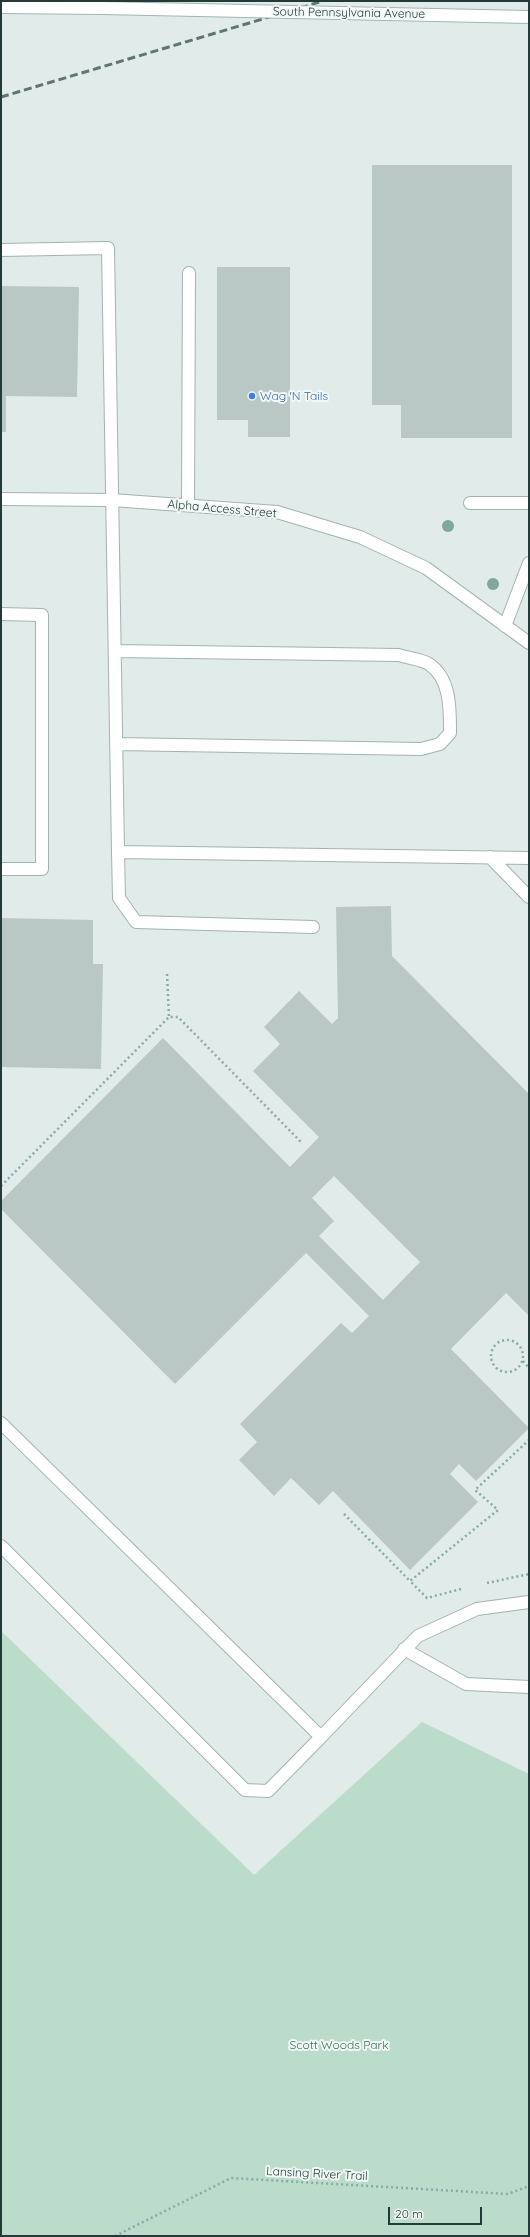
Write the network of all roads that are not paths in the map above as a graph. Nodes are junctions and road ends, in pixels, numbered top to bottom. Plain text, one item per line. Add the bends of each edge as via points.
1 (1, 7) edge
2 (529, 17) edge
3 (1, 250) edge
4 (189, 273) dead end
5 (1, 499) edge
6 (112, 500) junction
7 (470, 503) dead end
8 (529, 503) edge
9 (188, 505) junction
10 (529, 563) edge
11 (1, 614) edge
12 (505, 626) junction
13 (529, 643) edge
14 (115, 651) junction
15 (116, 744) junction
16 (118, 852) junction
17 (490, 857) junction
18 (529, 858) edge
19 (1, 869) edge
20 (529, 897) edge
21 (313, 927) dead end
22 (1, 1423) edge
23 (1, 1546) edge
24 (529, 1602) edge
25 (404, 1649) junction
26 (529, 1688) edge
27 (320, 1737) junction

1 - 2 street, South Pennsylvania Avenue, bridge
3 - 6 street via 108,248
4 - 9 street
5 - 6 street, Alpha Access Street
6 - 9 street, Alpha Access Street
6 - 14 street
7 - 8 street
9 - 12 street, Alpha Access Street via 277,512 360,537 426,568
10 - 12 street
11 - 19 street via 42,614 42,869
12 - 13 street, Alpha Access Street
14 - 15 street
14 - 15 street via 399,655 428,664 445,682 450,704 450,732 440,744 421,749
15 - 16 street
16 - 17 street
16 - 21 street via 119,898 136,922
17 - 18 street
17 - 20 street
22 - 27 street
23 - 27 street via 245,1790 268,1791
24 - 25 street via 477,1609 418,1636
25 - 26 street via 466,1684
25 - 27 street

